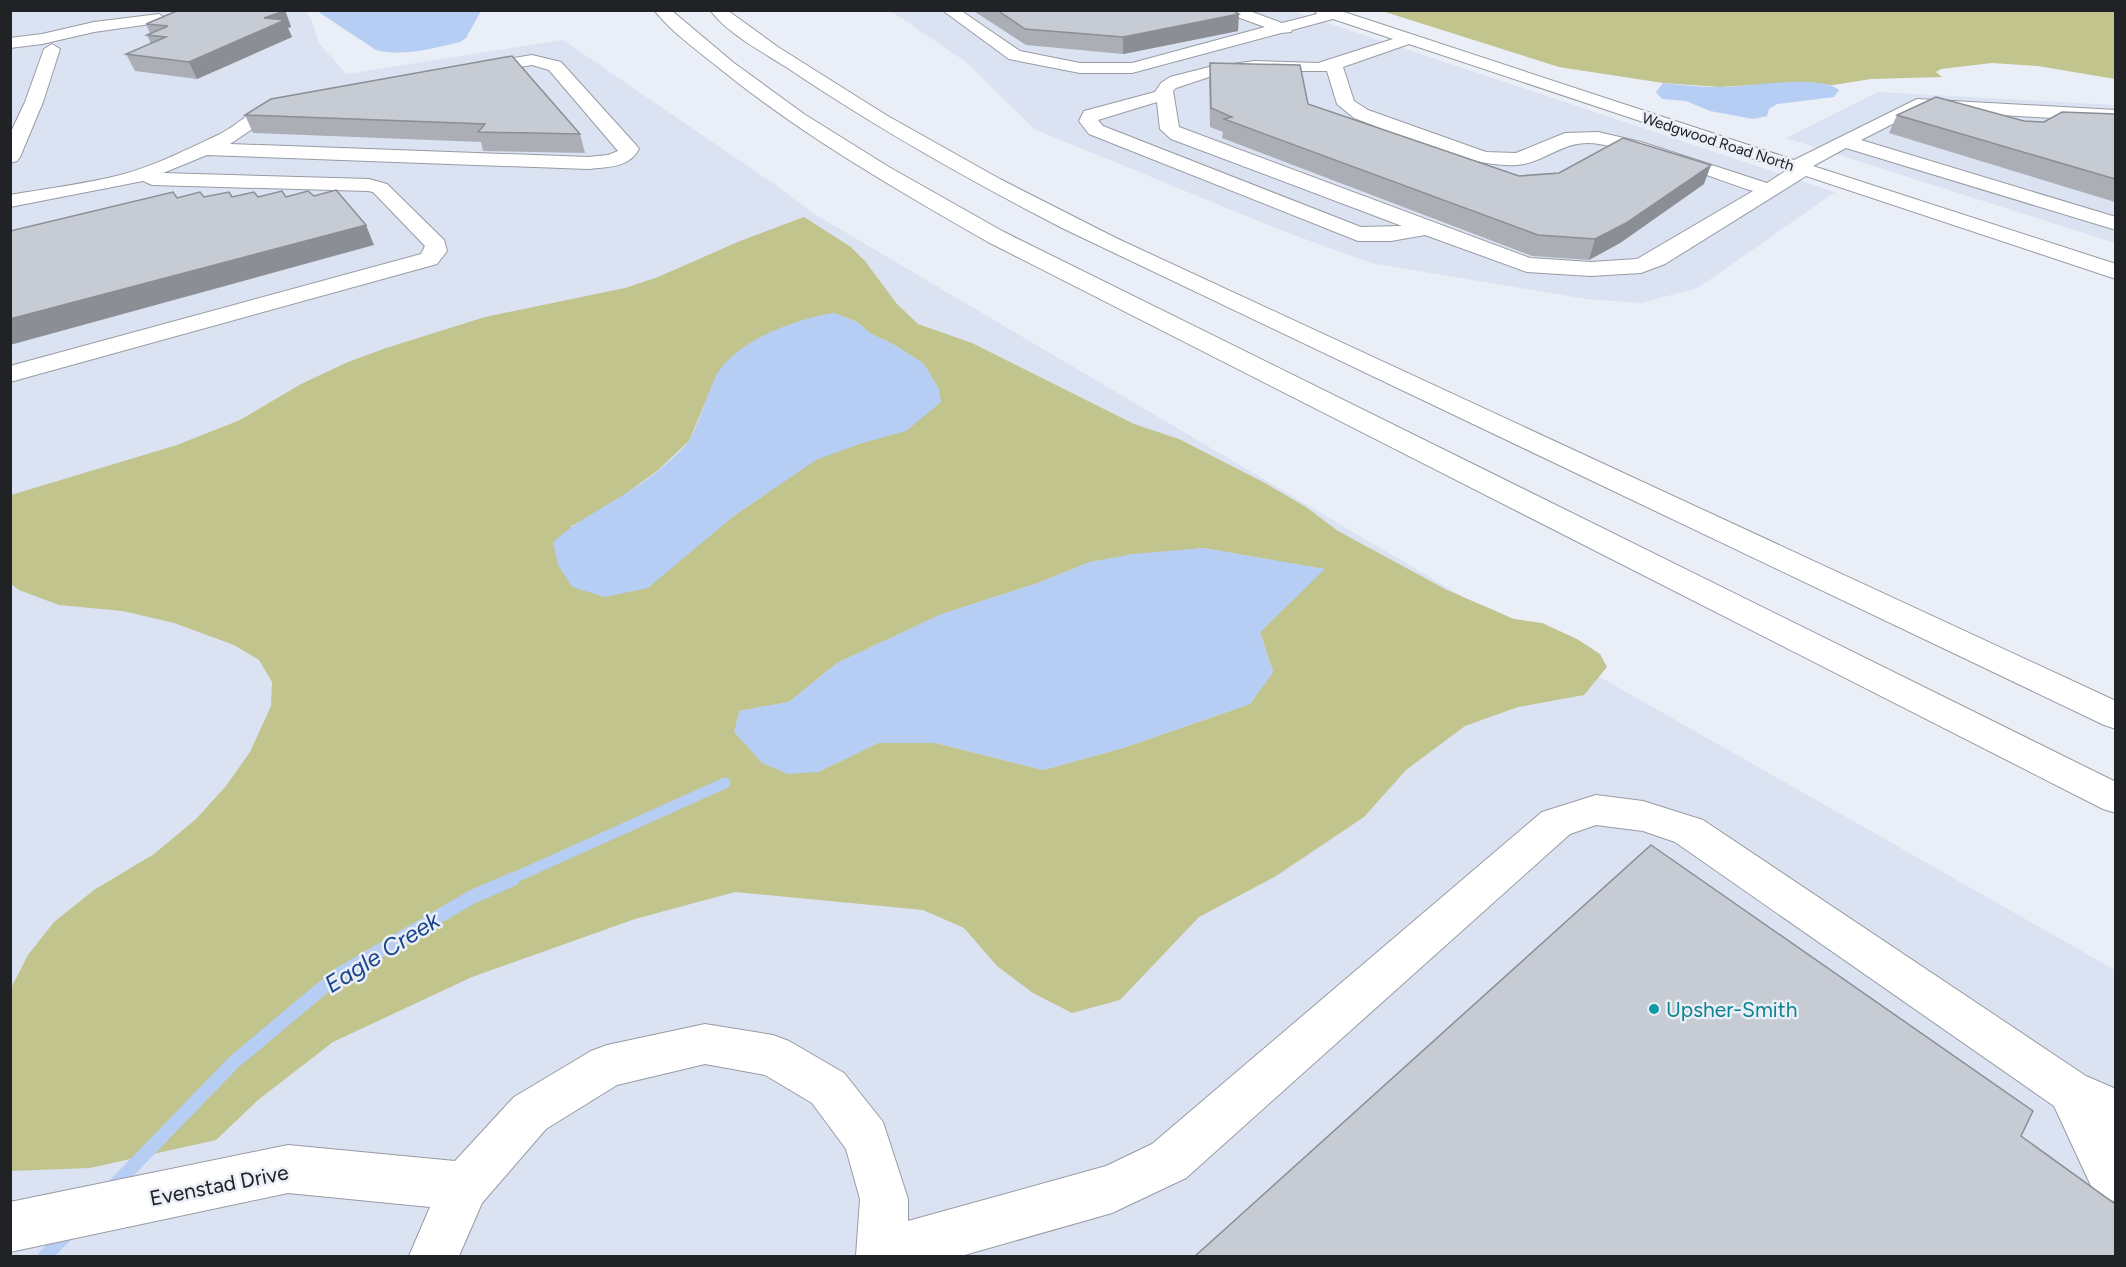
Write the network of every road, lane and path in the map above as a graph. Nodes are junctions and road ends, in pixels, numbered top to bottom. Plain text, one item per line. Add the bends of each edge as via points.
1 (648, 10) edge
2 (661, 10) edge
3 (717, 10) edge
4 (949, 10) edge
5 (1231, 10) edge
6 (1327, 13) edge
7 (159, 19) edge
8 (1285, 29) junction
9 (10, 38) edge
10 (1408, 39) junction
11 (56, 41) junction
12 (10, 43) edge
13 (10, 56) edge
14 (724, 64) junction
15 (1334, 65) junction
16 (458, 72) edge
17 (1165, 96) junction
18 (312, 99) edge
19 (2115, 116) edge
20 (1846, 142) junction
21 (206, 149) junction
22 (10, 157) edge
23 (1798, 169) junction
24 (129, 179) junction
25 (1769, 190) junction
26 (15, 201) edge
27 (10, 224) edge
28 (2115, 224) edge
29 (1427, 228) junction
30 (2115, 272) edge
31 (10, 374) edge
32 (2115, 716) edge
33 (2115, 799) edge
34 (2070, 1091) junction
35 (2115, 1113) edge
36 (2115, 1178) edge
37 (465, 1186) junction
38 (10, 1227) edge
39 (881, 1255) edge
40 (434, 1257) edge

1 - 14 main road
2 - 14 main road
3 - 32 main road via 870,115 984,180 1108,243
4 - 8 main road via 1015,55 1080,68 1132,68
5 - 8 main road
6 - 8 main road
6 - 10 main road, Wedgwood Road North
7 - 11 main road via 94,27
9 - 11 main road
10 - 15 main road
10 - 23 main road, Wedgwood Road North
11 - 12 main road
11 - 13 main road
11 - 22 main road
14 - 33 main road via 856,154 996,237
15 - 17 main road via 1222,68 1169,84
15 - 25 main road via 1346,104 1361,114 1474,155 1518,159 1572,137 1598,138
16 - 21 main road via 532,60 555,66 629,149 626,155 612,161 588,163
17 - 29 main road via 1169,129 1178,135
17 - 29 main road via 1091,115 1088,121 1095,130 1358,234
18 - 21 main road via 270,109
19 - 20 main road via 1917,104
20 - 23 main road
20 - 28 main road
21 - 24 main road
23 - 25 main road
23 - 30 main road, Wedgwood Road North
24 - 26 main road
24 - 31 main road via 369,185 387,193 436,245 436,251 429,259
25 - 29 main road via 1658,260 1641,266 1591,269 1527,265
26 - 27 main road
34 - 35 main road
34 - 36 main road
34 - 39 main road via 1689,831 1643,816 1596,810 1556,823 1169,1161 1112,1189
37 - 38 main road, Evenstad Drive via 288,1169
37 - 39 main road via 530,1113 607,1066 705,1044 773,1056 828,1088 866,1138 884,1199
37 - 40 main road

